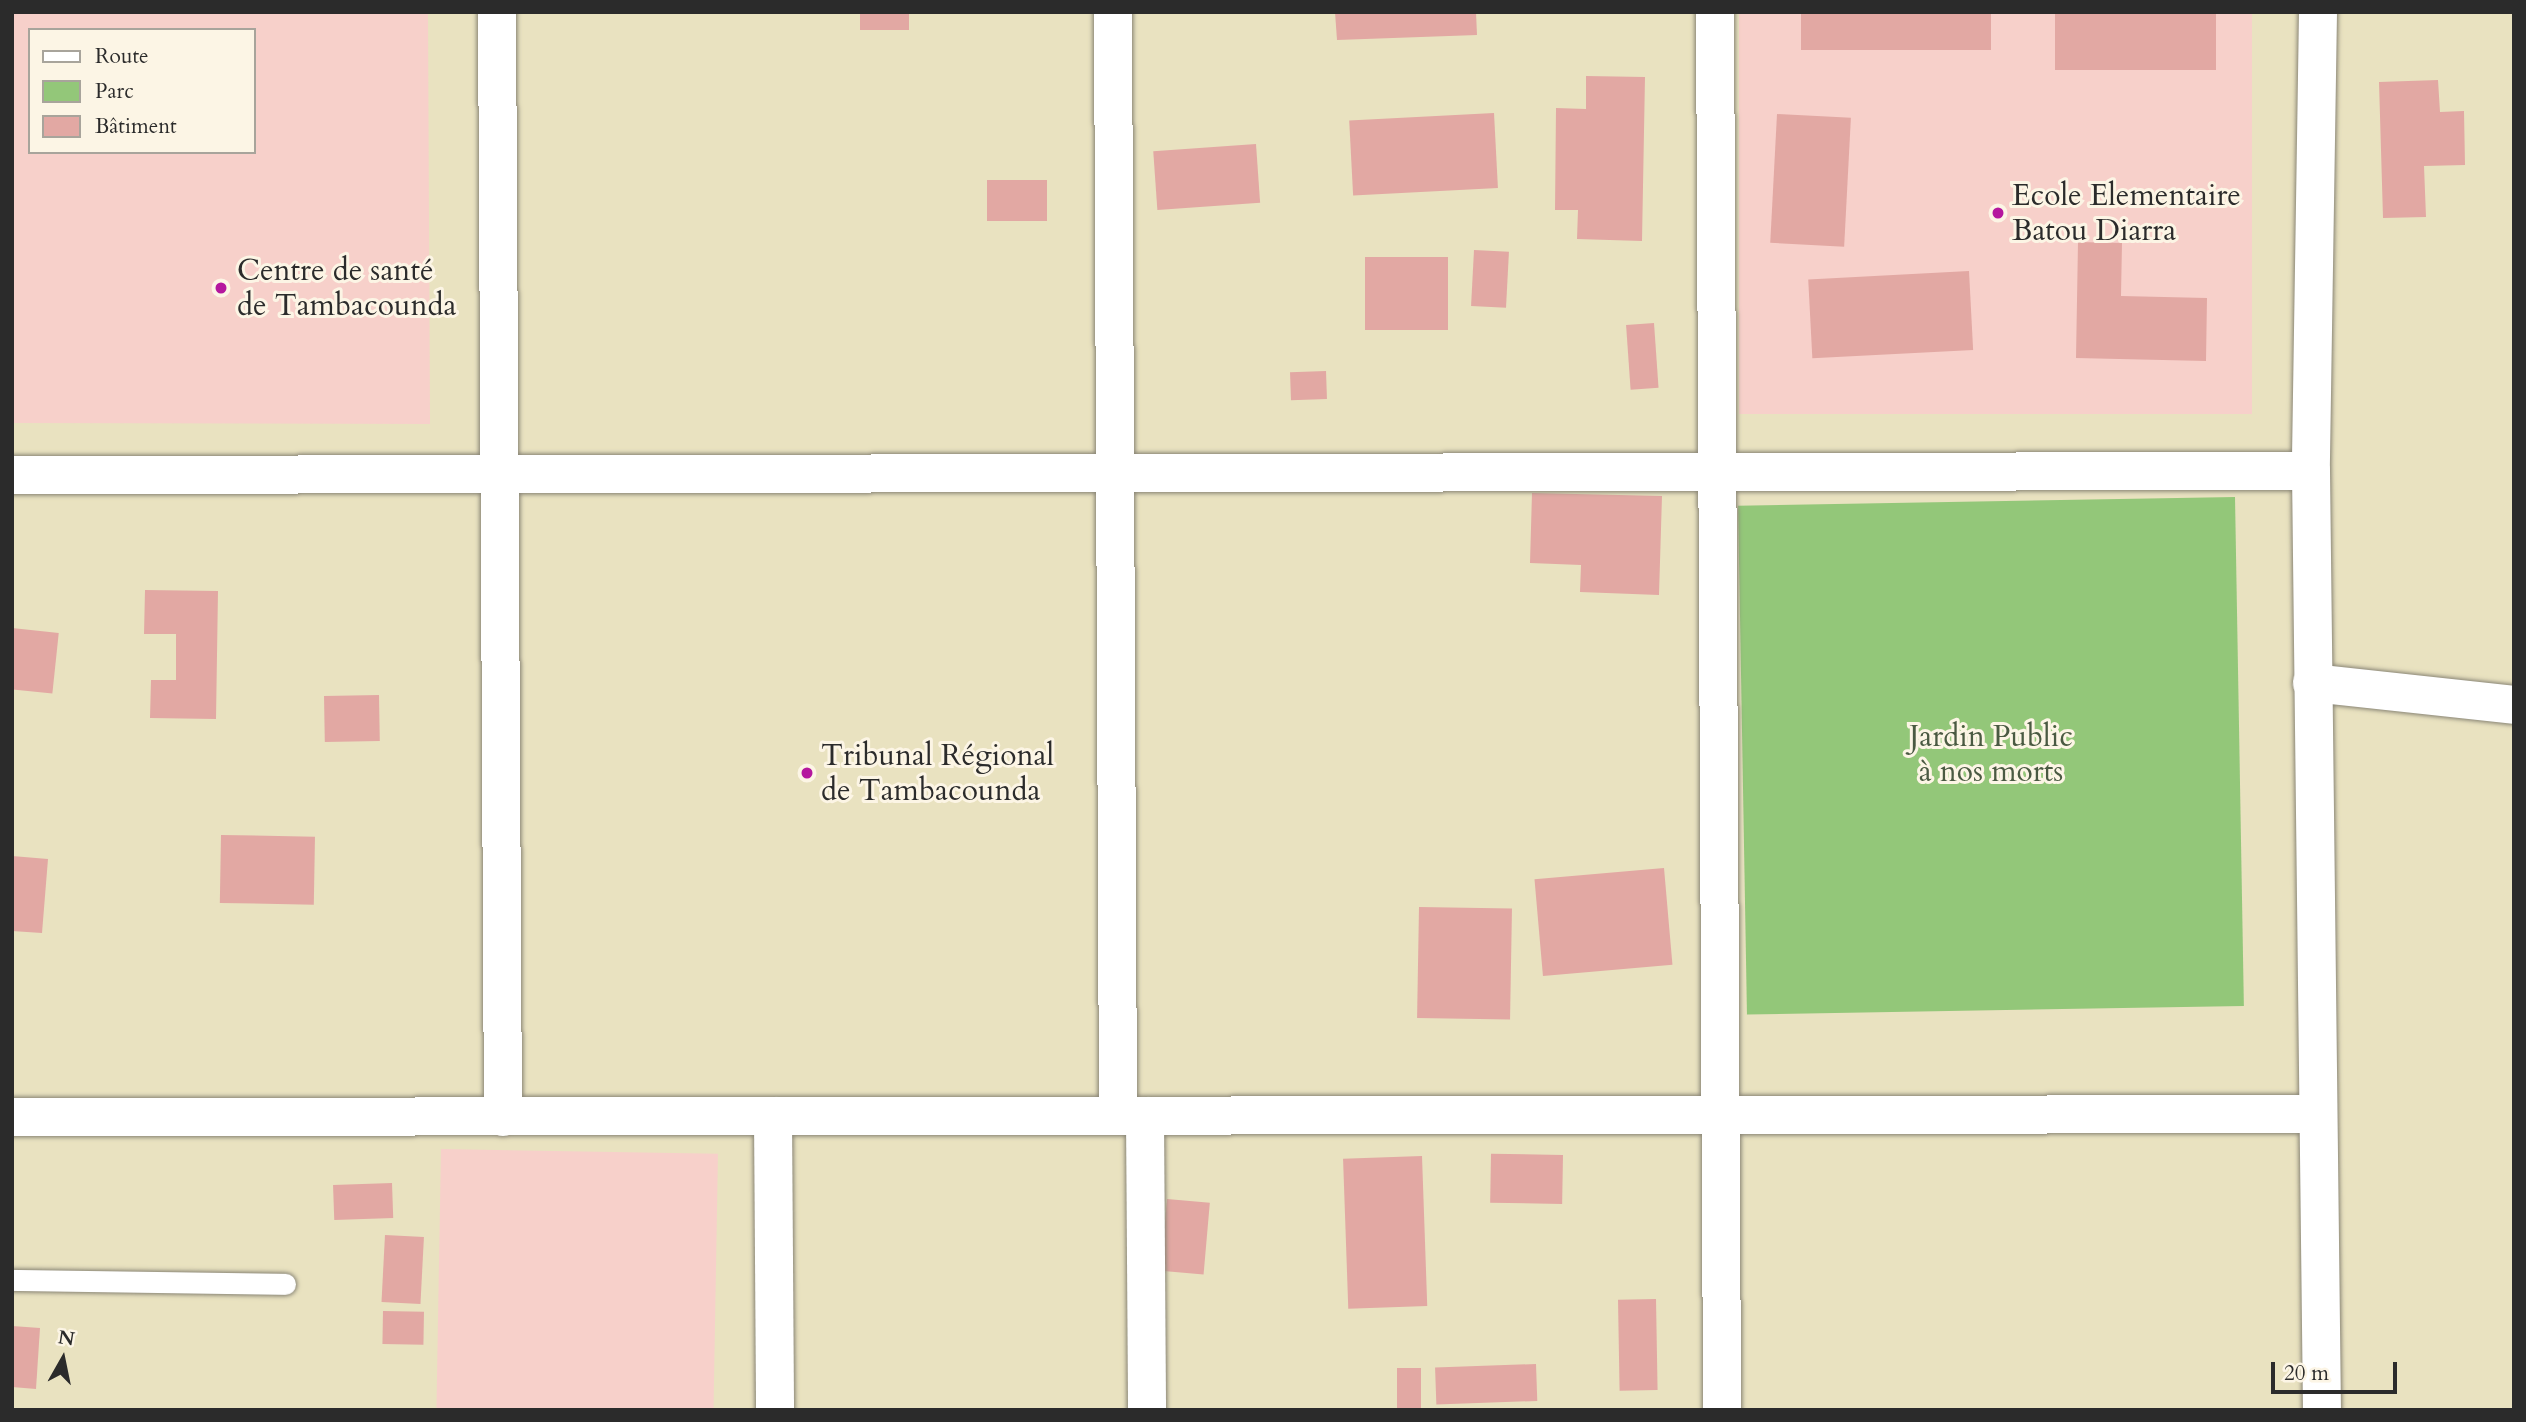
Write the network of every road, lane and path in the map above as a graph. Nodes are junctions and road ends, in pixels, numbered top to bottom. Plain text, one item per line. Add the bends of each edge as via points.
1 (497, 12) edge
2 (1113, 12) edge
3 (1715, 12) edge
4 (2318, 12) edge
5 (2311, 471) junction
6 (1717, 472) junction
7 (1115, 473) junction
8 (499, 474) junction
9 (12, 475) edge
10 (2312, 683) junction
11 (2514, 705) edge
12 (2315, 1114) junction
13 (1720, 1115) junction
14 (503, 1116) junction
15 (774, 1116) junction
16 (1132, 1116) junction
17 (12, 1118) edge
18 (12, 1280) edge
19 (285, 1284) dead end
20 (775, 1410) edge
21 (1147, 1410) edge
22 (1722, 1410) edge
23 (2322, 1410) edge

1 - 8 street
2 - 7 street
3 - 6 street
4 - 5 street
5 - 6 street
5 - 10 street
6 - 7 street
6 - 13 street
7 - 8 street
7 - 16 street
8 - 9 street
8 - 14 street
10 - 11 street
10 - 12 street
12 - 13 street
12 - 23 street
13 - 16 street
13 - 22 street
14 - 15 street
14 - 17 street
15 - 16 street
15 - 20 street
16 - 21 street
18 - 19 lane

